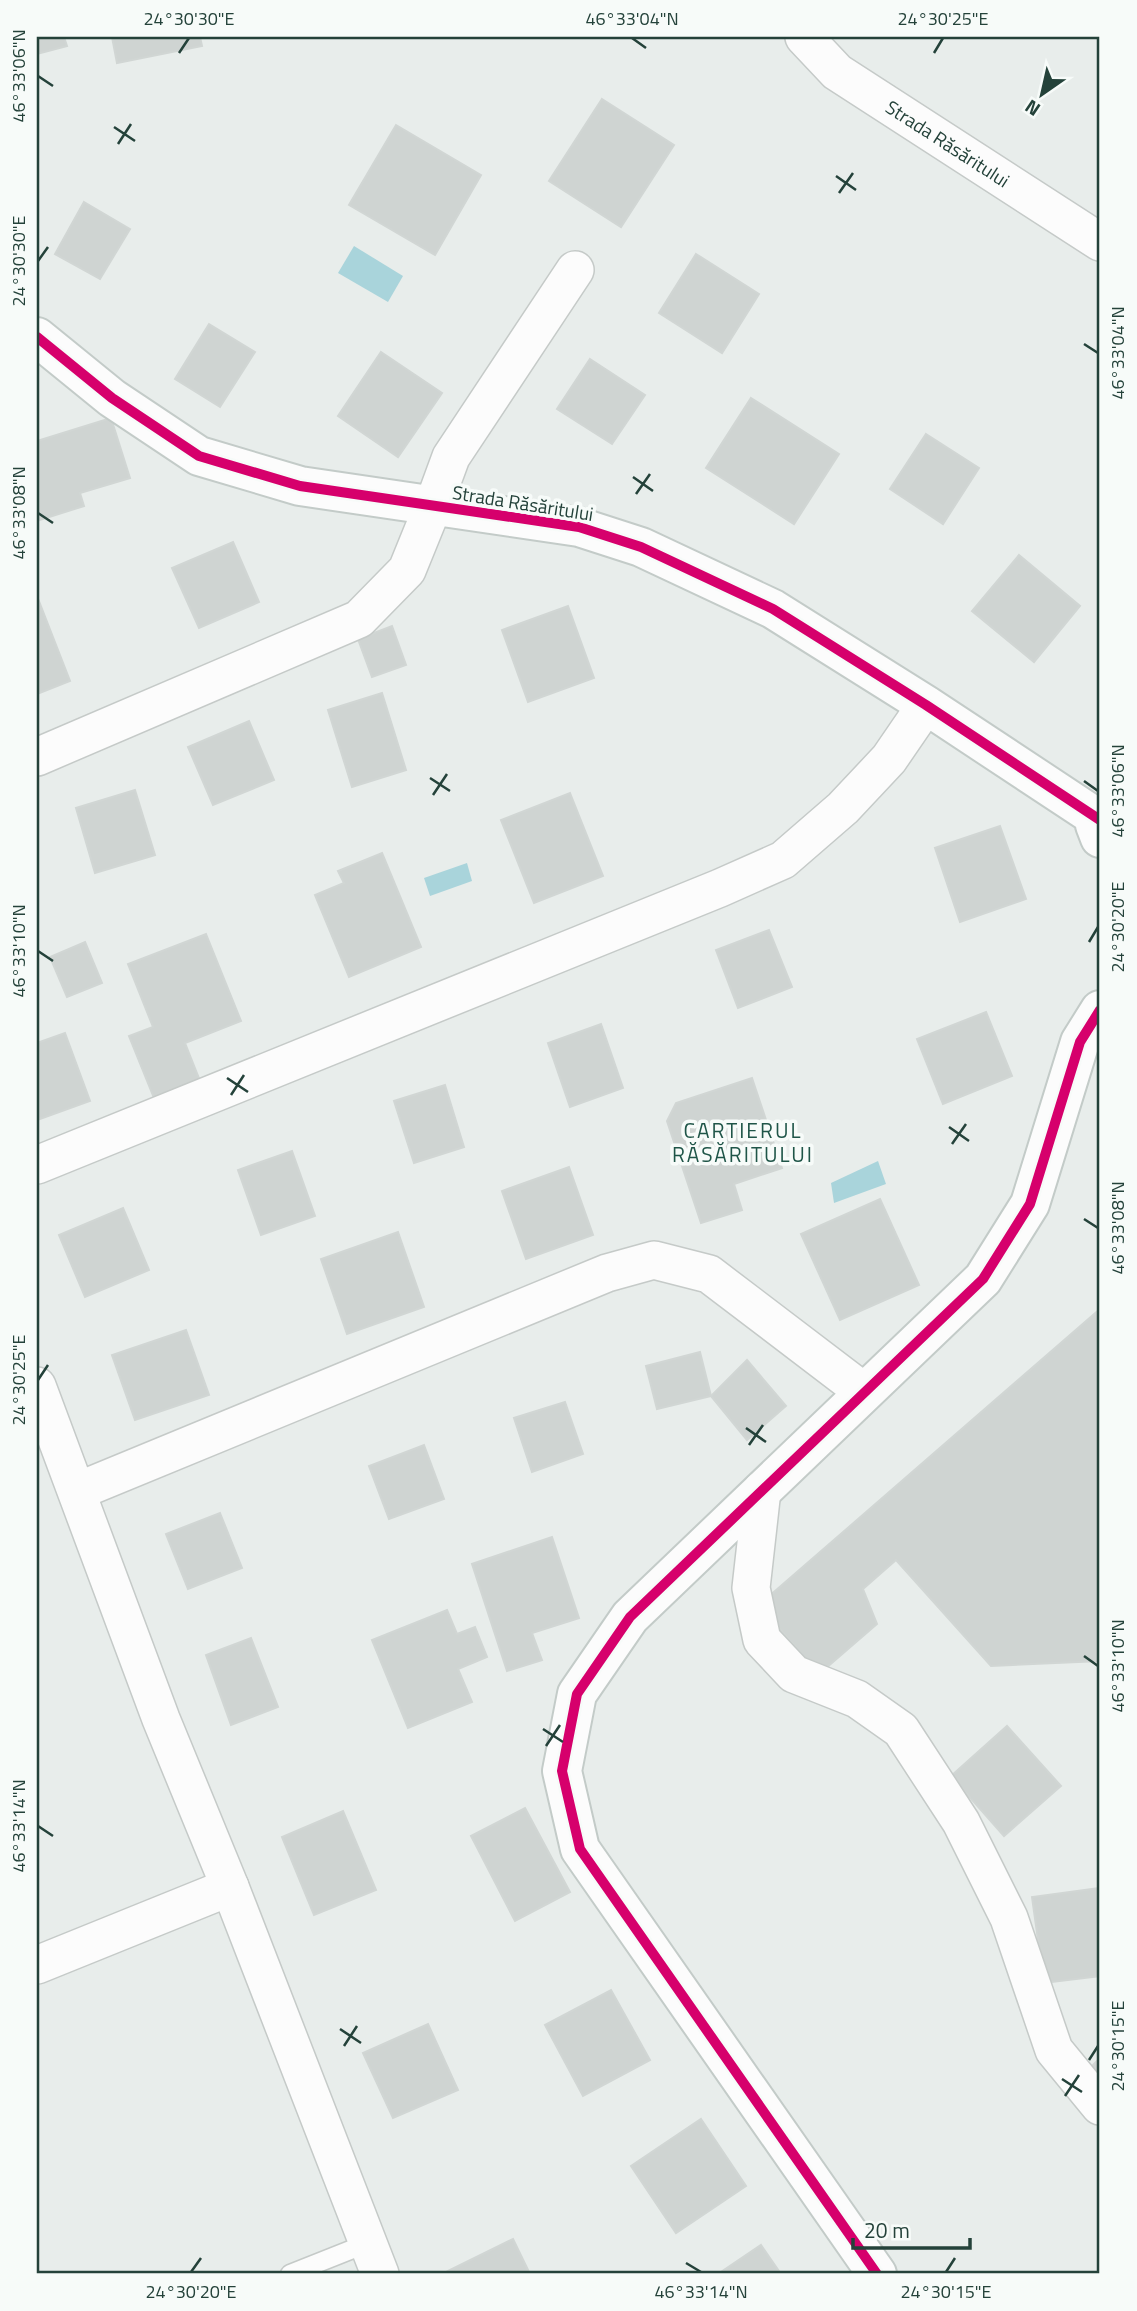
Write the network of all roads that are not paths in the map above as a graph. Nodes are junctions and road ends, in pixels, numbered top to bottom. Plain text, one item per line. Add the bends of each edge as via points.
1 (804, 37) edge
2 (1100, 242) edge
3 (575, 270) dead end
4 (37, 337) edge
5 (433, 506) junction
6 (926, 705) junction
7 (37, 757) edge
8 (1099, 825) edge
9 (1100, 1010) edge
10 (37, 1165) edge
11 (38, 1392) edge
12 (864, 1392) junction
13 (762, 1490) junction
14 (78, 1491) junction
15 (230, 1887) junction
16 (37, 1965) edge
17 (1100, 2106) edge
18 (374, 2258) edge
19 (290, 2274) edge
20 (877, 2274) edge

1 - 2 street, Strada Răsăritului via 837,72
3 - 5 street via 451,457
4 - 5 street, Strada Răsăritului via 112,398 199,456 300,486
5 - 6 street, Strada Răsăritului via 579,527 641,547 773,609
5 - 7 street via 407,570 359,619
6 - 8 street, Strada Răsăritului
6 - 10 street via 889,759 843,808 783,860
9 - 12 street via 1080,1042 1030,1204 983,1279
11 - 14 street
12 - 13 street
12 - 14 street via 709,1274 654,1260 607,1273
13 - 17 street via 751,1588 762,1640 794,1674 857,1699 901,1730 961,1822 1009,1918 1054,2050
13 - 20 street via 622,1628 577,1694 562,1771 580,1849
14 - 15 street
15 - 16 street
15 - 18 street
18 - 19 lane

